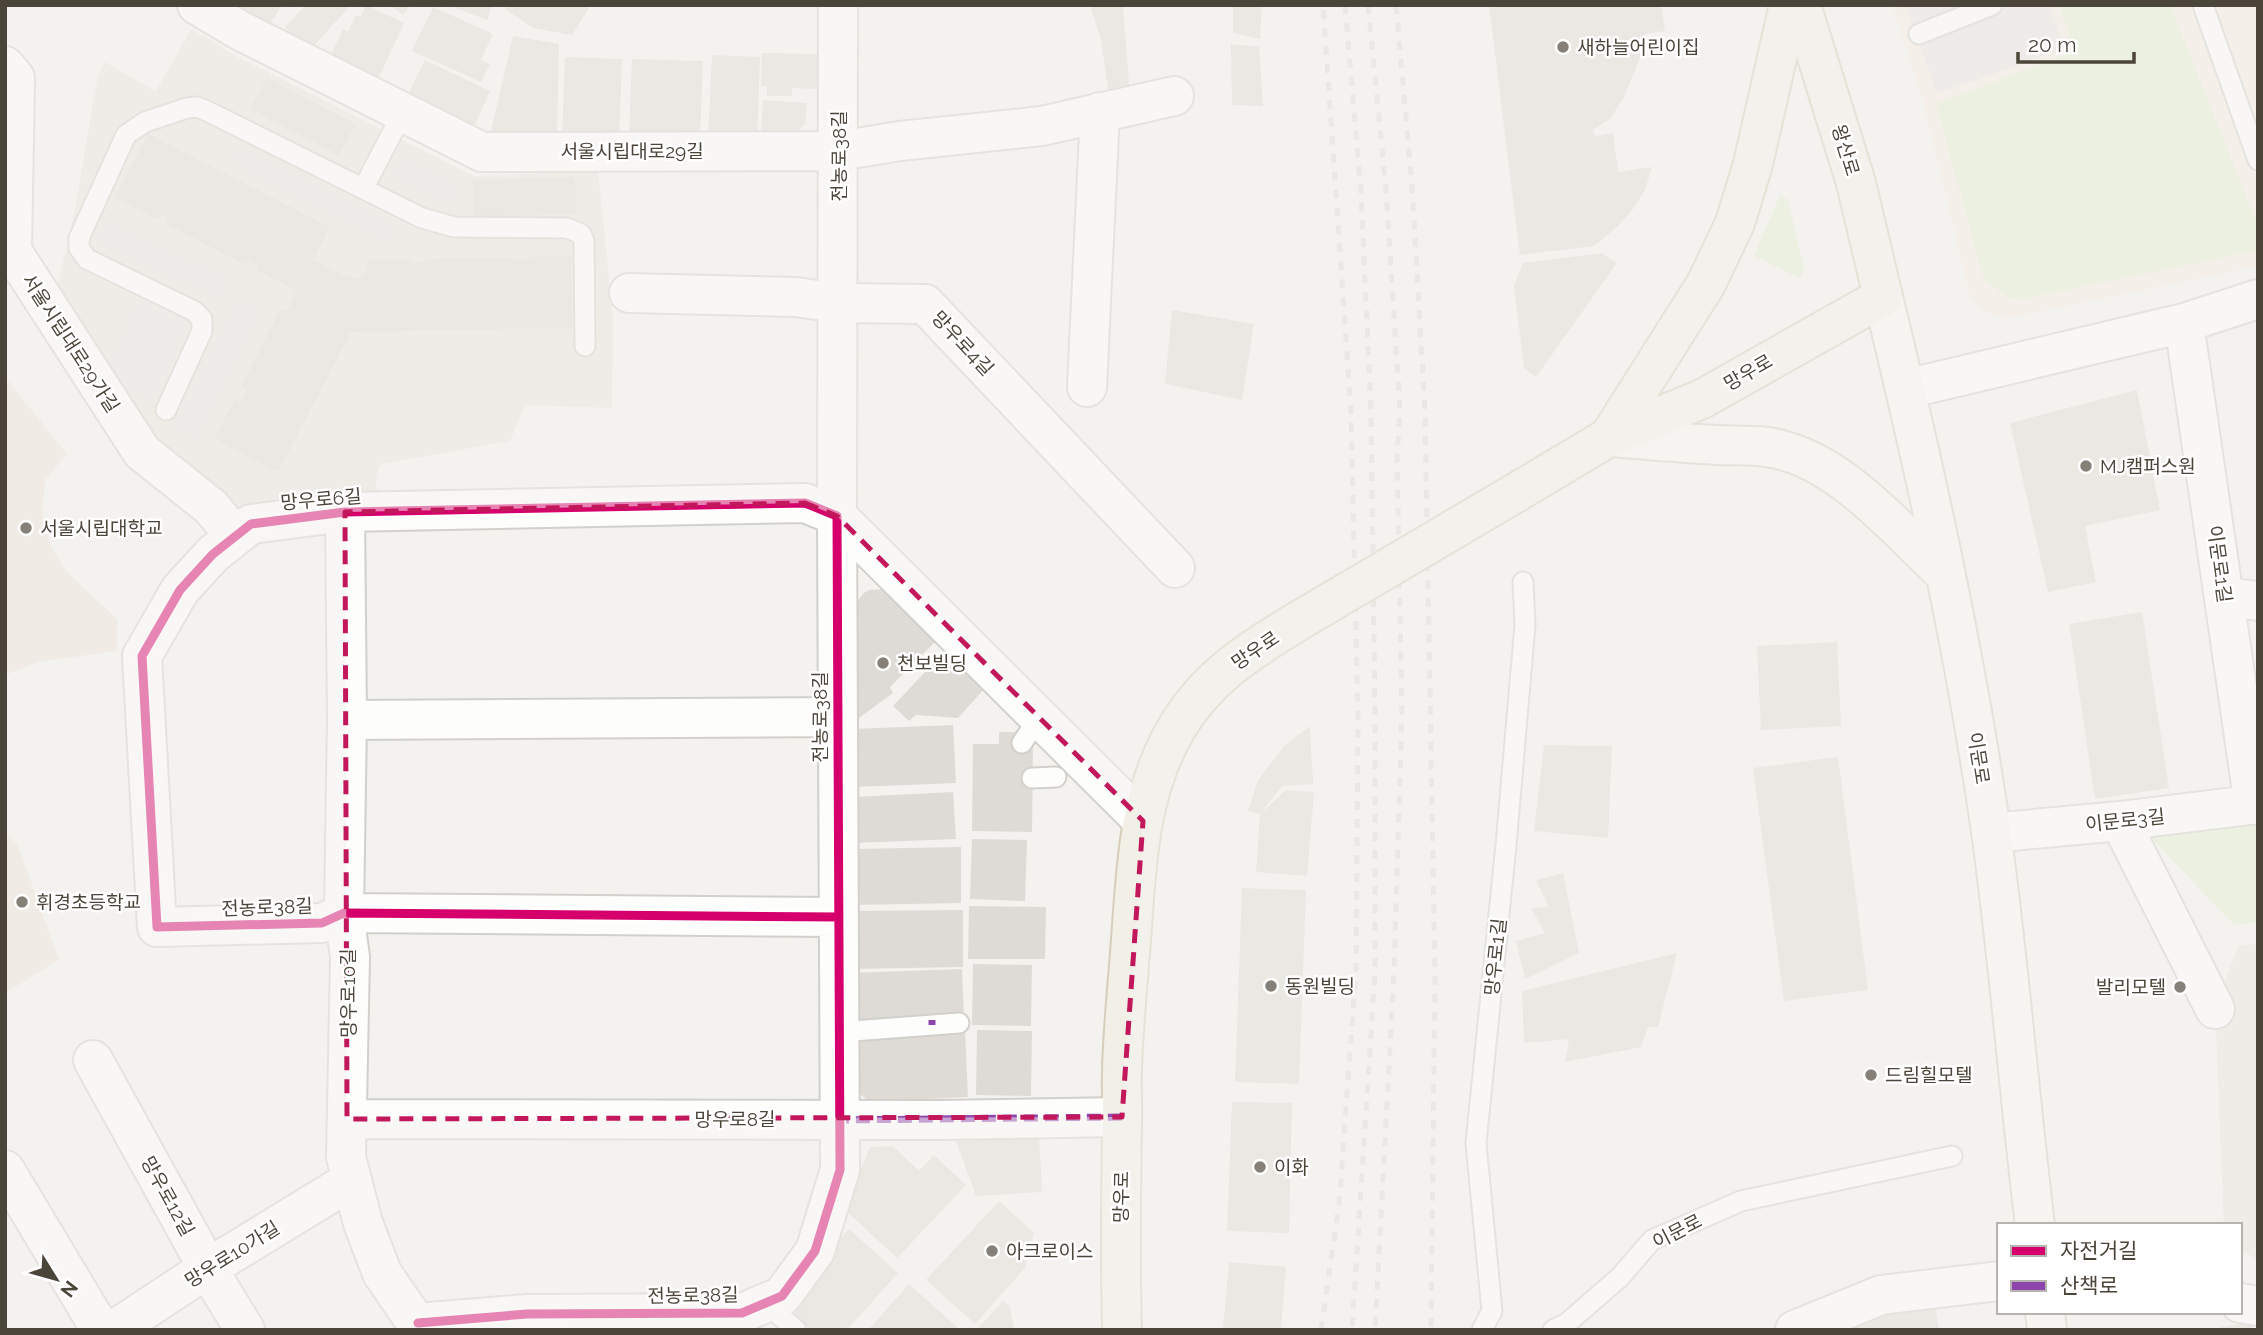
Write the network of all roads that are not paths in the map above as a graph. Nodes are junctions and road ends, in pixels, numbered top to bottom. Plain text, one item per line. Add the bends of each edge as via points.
1 (197, 5) edge
2 (838, 5) edge
3 (1789, 5) edge
4 (1801, 5) edge
5 (1992, 5) edge
6 (2203, 5) edge
7 (1919, 34) dead end
8 (5, 66) edge
9 (1174, 96) dead end
10 (402, 112) junction
11 (1100, 112) junction
12 (839, 151) junction
13 (2258, 160) edge
14 (363, 189) junction
15 (9, 248) edge
16 (629, 293) dead end
17 (1883, 298) junction
18 (2258, 299) edge
19 (838, 303) junction
20 (2184, 323) junction
21 (585, 346) dead end
22 (1087, 387) dead end
23 (1906, 389) junction
24 (166, 410) dead end
25 (1609, 437) junction
26 (345, 512) junction
27 (837, 516) junction
28 (235, 536) junction
29 (1175, 568) dead end
30 (1945, 574) junction
31 (1522, 582) dead end
32 (2241, 599) edge
33 (838, 717) junction
34 (347, 720) junction
35 (1056, 777) dead end
36 (1032, 778) dead end
37 (2256, 805) edge
38 (1143, 821) junction
39 (2120, 821) junction
40 (1991, 833) junction
41 (344, 913) junction
42 (839, 917) junction
43 (157, 927) joint
44 (2215, 1009) dead end
45 (960, 1023) dead end
46 (839, 1032) junction
47 (93, 1060) dead end
48 (1122, 1117) junction
49 (347, 1119) junction
50 (839, 1119) junction
51 (1952, 1156) dead end
52 (5, 1170) edge
53 (352, 1180) junction
54 (2035, 1223) edge
55 (208, 1268) junction
56 (1997, 1281) edge
57 (766, 1303) junction
58 (639, 1322) edge
59 (419, 1327) edge
60 (101, 1330) edge
61 (114, 1330) edge
62 (245, 1330) edge
63 (796, 1330) edge
64 (1122, 1330) edge
65 (1482, 1330) edge
66 (1553, 1330) edge
67 (1795, 1330) edge

1 - 10 street, 서울시립대로29길
2 - 12 street, 전농로38길
3 - 25 main road via 1735,223 1706,284
4 - 17 main road, 왕산로 via 1856,183
5 - 7 lane
6 - 13 lane
8 - 15 street, 서울시립대로29가길 via 15,78
9 - 11 street, 서울시립대로29길
10 - 12 street, 서울시립대로29길 via 482,152
10 - 14 lane
11 - 12 street, 서울시립대로29길 via 1042,126
11 - 22 street
12 - 19 street, 전농로38길
14 - 21 lane via 442,226 576,230 584,241
14 - 24 lane via 197,107 145,122 126,135 82,229 79,248 87,259 202,319 202,331
15 - 28 street, 서울시립대로29가길 via 142,452 211,508
16 - 19 street, 망우로4길 via 796,297
17 - 23 main road, 이문로
17 - 25 main road, 망우로 via 1702,398
18 - 20 street
19 - 27 street, 전농로38길
19 - 29 street, 망우로4길 via 925,304
20 - 23 street
20 - 32 street, 이문로1길
23 - 30 main road, 이문로
25 - 30 main road via 1754,446 1804,457 1860,495
25 - 38 main road, 망우로, bridge via 1240,657 1216,678 1175,731 1159,763
26 - 27 street, 망우로6길 via 805,503
26 - 28 street, 망우로6길 via 251,524
26 - 34 street, 망우로10길
27 - 33 street, 전농로38길
27 - 38 street via 1030,731
28 - 43 street, 망우로6길 via 180,590 142,656
30 - 40 main road, 이문로
31 - 65 lane, 망우로1길 via 1525,625 1476,1143 1492,1311
32 - 37 street, 이문로1길
33 - 34 street, 전농로38길
33 - 42 street, 전농로38길
34 - 41 street, 망우로10길
35 - 36 lane
37 - 39 street, 이문로3길
38 - 48 main road, 망우로 via 1121,1070
39 - 40 street, 이문로3길
39 - 44 street
40 - 54 main road, 이문로
41 - 42 street, 전농로38길
41 - 43 street, 전농로38길 via 322,923
41 - 49 street, 망우로10길 via 350,957
42 - 46 street, 전농로38길
45 - 46 lane
46 - 50 street, 전농로38길
47 - 55 street, 망우로12길
48 - 50 street, 망우로8길
48 - 64 main road, 망우로
49 - 50 street, 망우로8길
49 - 53 street, 망우로10길 via 346,1157
50 - 57 street, 전농로38길 via 840,1170 815,1251 782,1296
51 - 66 lane, 이문로 via 1741,1201 1652,1240 1620,1277
52 - 60 street
53 - 55 street, 망우로10가길
53 - 59 street, 망우로10길 via 382,1273
55 - 61 street, 망우로10가길
55 - 62 street, 망우로12길
56 - 67 street via 1881,1295
57 - 58 street, 전농로38길 via 742,1313
57 - 63 lane
58 - 59 street, 전농로38길 via 527,1314

